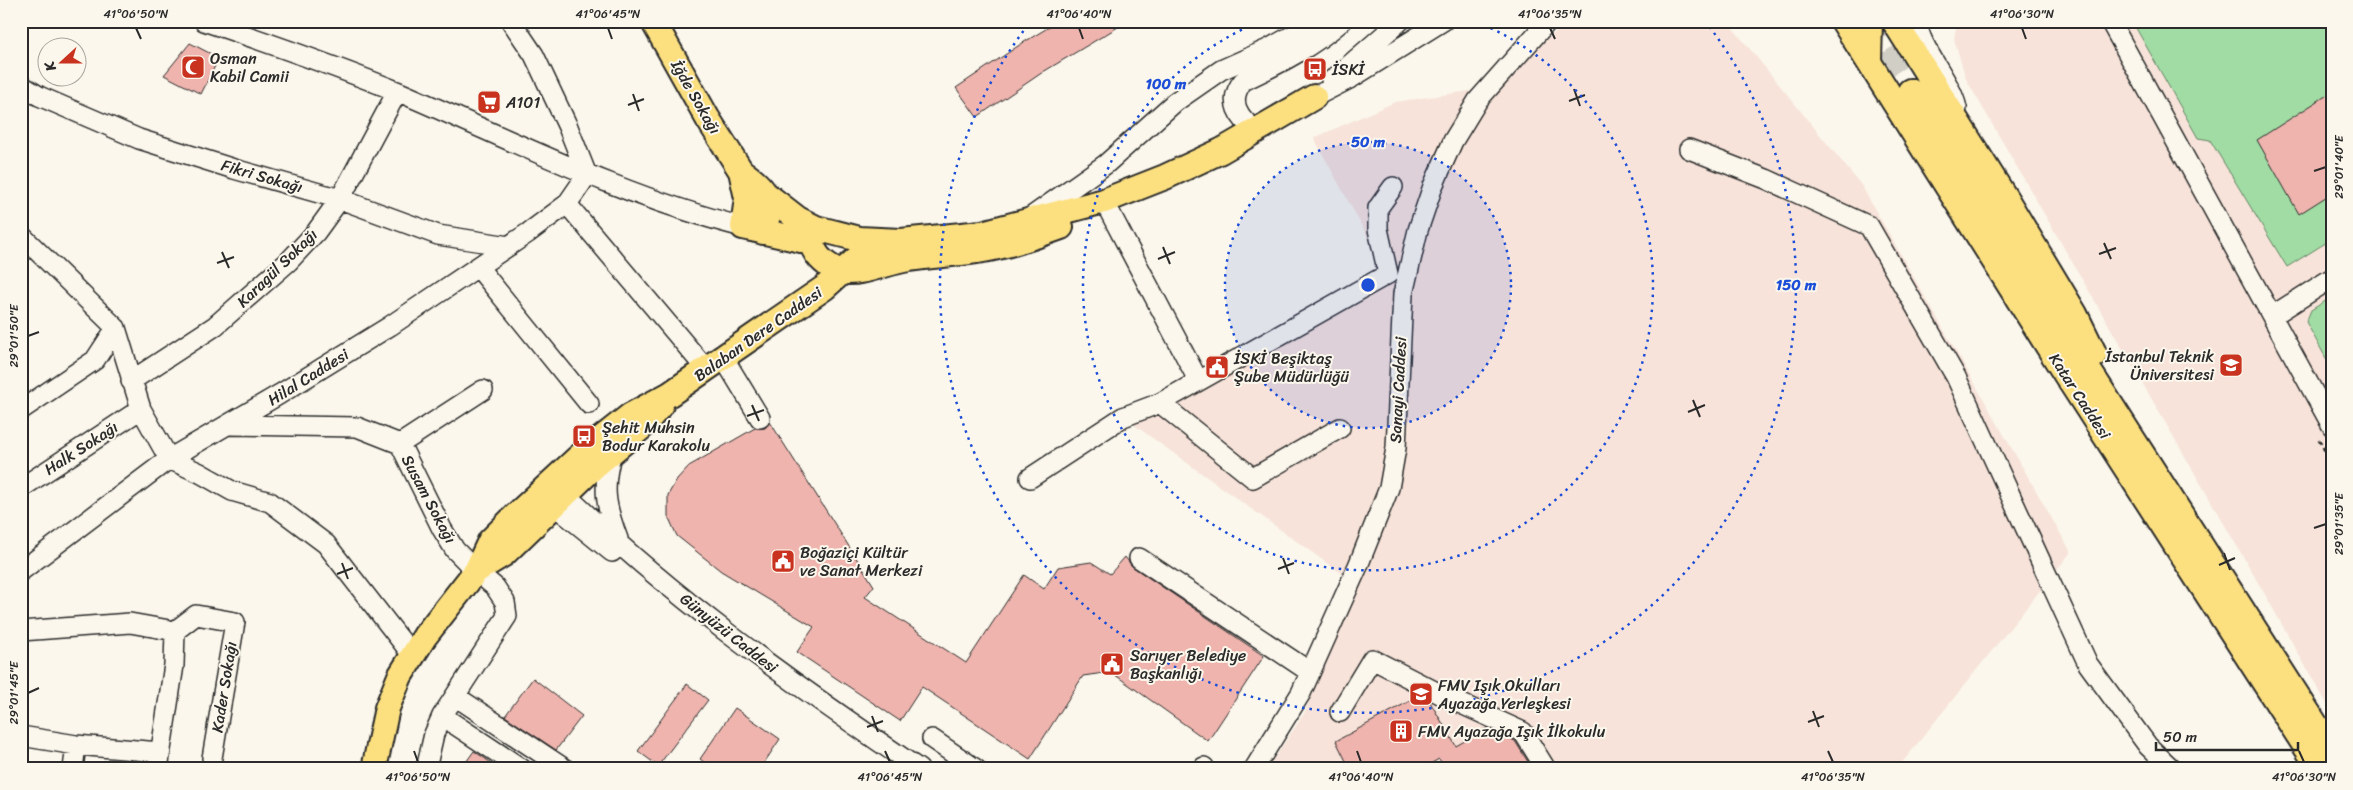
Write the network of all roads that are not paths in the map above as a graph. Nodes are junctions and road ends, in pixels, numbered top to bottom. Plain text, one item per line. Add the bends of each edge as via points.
1 (204, 21) edge
2 (511, 21) edge
3 (653, 21) edge
4 (1318, 21) edge
5 (1342, 21) edge
6 (1400, 21) edge
7 (1443, 21) edge
8 (1548, 21) edge
9 (1843, 21) edge
10 (1870, 21) edge
11 (1894, 21) edge
12 (1917, 21) edge
13 (2110, 21) edge
14 (1869, 62) junction
15 (21, 85) edge
16 (1910, 91) tunnel mouth
17 (397, 92) junction
18 (1314, 97) junction
19 (1962, 128) junction
20 (1257, 131) junction
21 (1689, 149) dead end
22 (742, 171) junction
23 (587, 174) junction
24 (1393, 187) dead end
25 (767, 195) junction
26 (340, 199) junction
27 (1104, 201) junction
28 (567, 204) junction
29 (1023, 223) junction
30 (753, 230) junction
31 (21, 235) edge
32 (821, 235) junction
33 (901, 241) junction
34 (509, 246) junction
35 (478, 267) junction
36 (844, 272) junction
37 (2332, 278) edge
38 (2272, 316) junction
39 (116, 328) junction
40 (715, 363) junction
41 (1198, 380) junction
42 (132, 381) junction
43 (483, 390) dead end
44 (670, 394) junction
45 (1160, 403) junction
46 (589, 404) dead end
47 (141, 409) junction
48 (21, 410) edge
49 (2116, 412) junction
50 (760, 418) dead end
51 (228, 425) junction
52 (2332, 426) edge
53 (1340, 428) dead end
54 (400, 444) junction
55 (612, 452) junction
56 (169, 459) junction
57 (1030, 478) dead end
58 (21, 488) edge
59 (553, 494) junction
60 (619, 543) junction
61 (1139, 558) dead end
62 (21, 571) edge
63 (476, 571) junction
64 (21, 631) edge
65 (175, 631) junction
66 (413, 656) junction
67 (1310, 672) junction
68 (455, 696) junction
69 (1340, 712) dead end
70 (442, 716) junction
71 (21, 736) edge
72 (932, 739) dead end
73 (76, 745) junction
74 (2332, 750) edge
75 (212, 758) dead end
76 (159, 760) edge
77 (73, 769) edge
78 (374, 769) edge
79 (426, 769) edge
80 (522, 769) edge
81 (565, 769) edge
82 (901, 769) edge
83 (920, 769) edge
84 (976, 769) edge
85 (1254, 769) edge
86 (1546, 769) edge
87 (2172, 769) edge
88 (2320, 769) edge

1 - 17 street
2 - 23 street via 534,55
3 - 22 main road, İğde Sokağı via 708,119
4 - 29 street via 1268,49 1220,70 1175,102 1106,164
5 - 20 street via 1298,54 1243,81 1237,88 1234,102 1239,115
6 - 18 street
7 - 18 street via 1353,78
8 - 67 street, Sanayi Caddesi via 1478,100 1453,141 1433,186 1418,230 1404,294 1396,448 1389,488
9 - 14 main road, Katar Caddesi
10 - 14 main road
11 - 19 main road
12 - 19 street via 1922,39 1956,102
13 - 38 street
14 - 88 main road, Katar Caddesi
15 - 26 street, Fikri Sokağı via 39,96 139,139
16 - 49 main road
17 - 23 street
17 - 26 street, Karagül Sokağı
18 - 20 main road
19 - 49 main road via 2075,314
20 - 27 main road via 1165,177
21 - 87 street via 1766,179 1869,226 1956,377 2088,664 2148,746
22 - 25 main road
22 - 30 main road
23 - 28 street, Hilal Caddesi
23 - 30 street via 708,219
24 - 41 street via 1378,208 1378,230 1388,274
25 - 30 main road via 769,216
25 - 32 main road
26 - 34 street, Fikri Sokağı via 438,236
26 - 42 street, Karagül Sokağı via 302,247 230,313
27 - 29 main road
27 - 36 main road via 1080,220 1028,239 978,251 910,258
27 - 41 street
28 - 34 street, Hilal Caddesi
28 - 40 street
29 - 33 main road via 982,233
30 - 32 main road
31 - 39 street
32 - 33 main road
32 - 36 main road via 816,254
33 - 36 main road, Balaban Dere Caddesi via 860,256
34 - 35 street, Hilal Caddesi
35 - 46 street
35 - 51 street, Hilal Caddesi via 390,326
36 - 40 main road, Balaban Dere Caddesi
37 - 38 street
38 - 52 street
39 - 42 street
39 - 48 street via 95,360
40 - 44 main road, Balaban Dere Caddesi
40 - 50 street
41 - 45 street
42 - 47 street
43 - 54 street
44 - 55 main road, Balaban Dere Caddesi via 641,428
44 - 59 main road, Balaban Dere Caddesi via 631,414 583,452
45 - 53 street via 1253,478
45 - 57 street via 1123,418
47 - 56 street
47 - 58 street, Halk Sokağı
49 - 74 main road, Katar Caddesi
51 - 54 street, Susam Sokağı via 357,427
51 - 56 street, Hilal Caddesi
54 - 63 street, Susam Sokağı via 442,529 455,550
55 - 59 main road, Balaban Dere Caddesi
55 - 60 street via 606,472 605,498
56 - 62 street, Hilal Caddesi
56 - 66 street via 232,491 270,502 326,544
59 - 60 street, Günyüzü Caddesi
59 - 63 main road, Balaban Dere Caddesi via 490,541
59 - 82 street, Günyüzü Caddesi via 746,662
60 - 83 street, Günyüzü Caddesi via 747,650
61 - 67 street
63 - 66 main road, Balaban Dere Caddesi
63 - 68 street, Susam Sokağı via 495,587 505,602 507,616
64 - 65 street via 130,623
65 - 75 street, Kader Sokağı via 196,614 235,622
65 - 76 street via 174,665
66 - 78 main road, Balaban Dere Caddesi via 400,676 387,708
67 - 85 street, Sanayi Caddesi
68 - 70 street
68 - 81 street
69 - 86 street via 1372,659 1523,732
70 - 79 street
70 - 80 street
71 - 73 street
72 - 84 street
73 - 76 street
73 - 77 street

